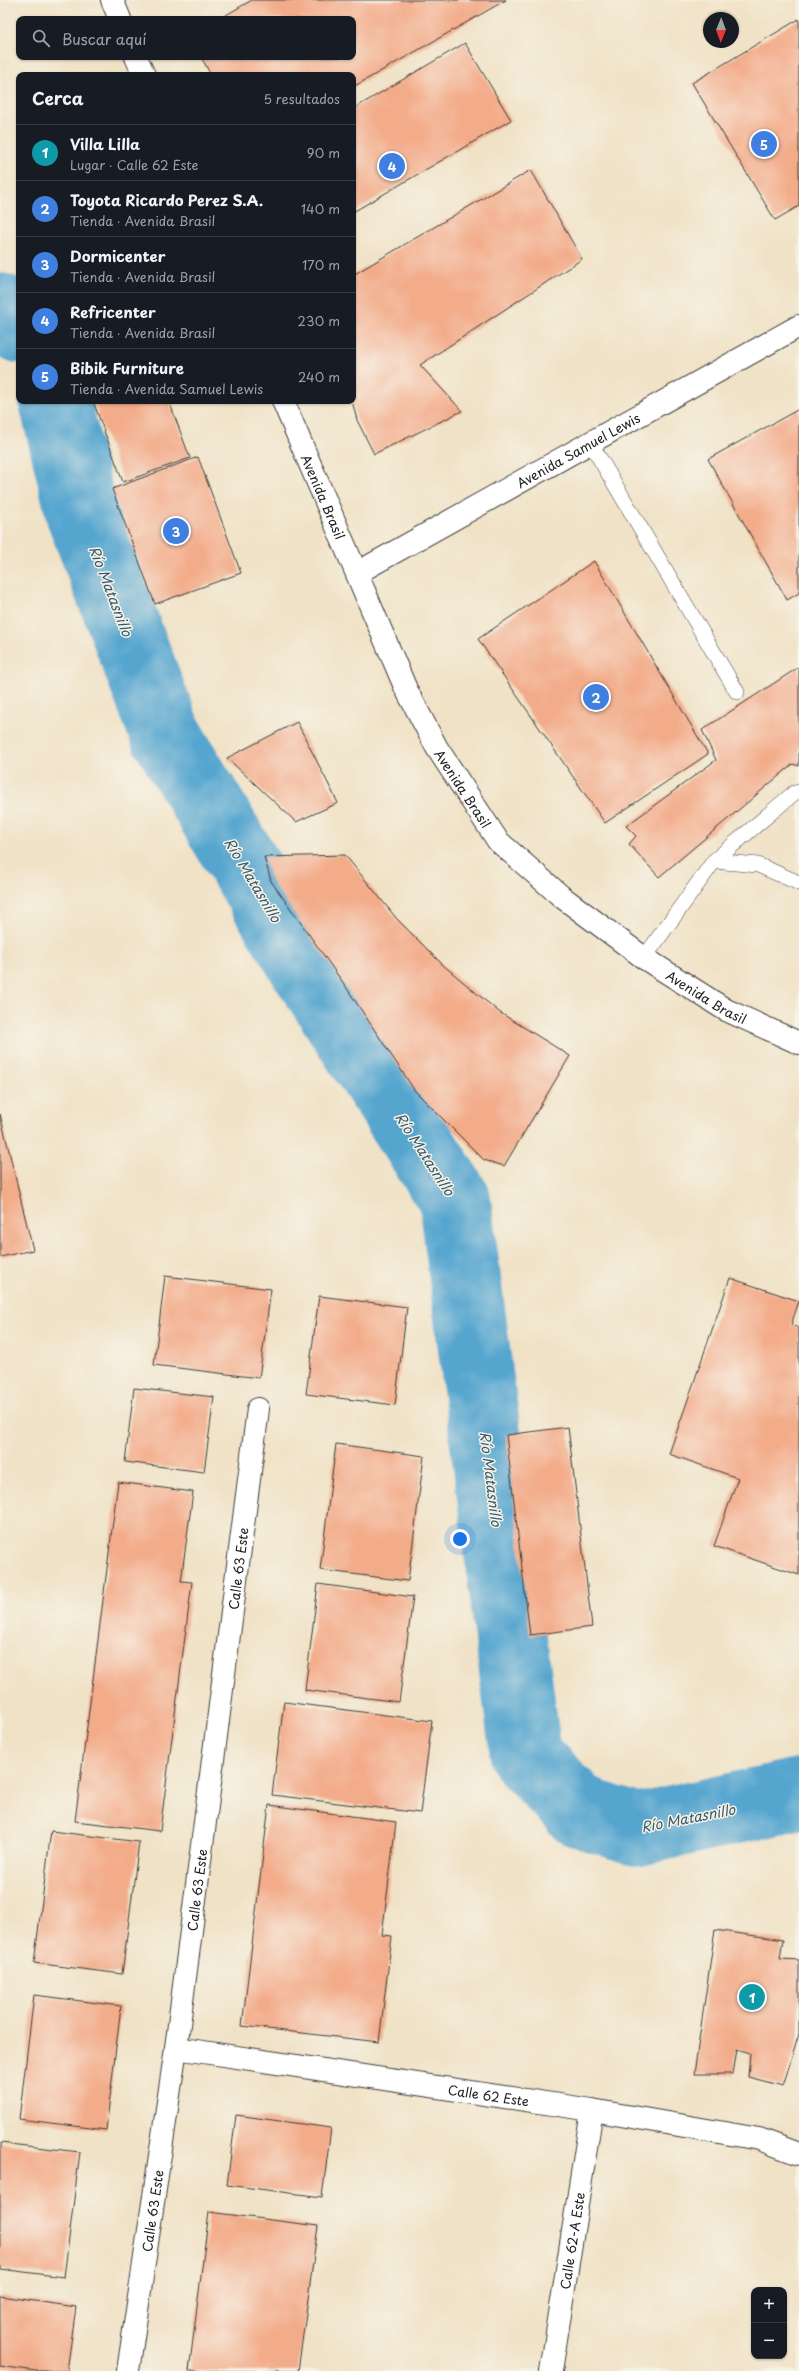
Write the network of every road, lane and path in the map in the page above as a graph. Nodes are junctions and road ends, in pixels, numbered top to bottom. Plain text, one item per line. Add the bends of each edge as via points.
1 (112, 0) edge
2 (119, 16) edge
3 (137, 60) edge
4 (143, 72) edge
5 (799, 326) edge
6 (284, 404) edge
7 (590, 442) junction
8 (357, 573) junction
9 (737, 692) dead end
10 (799, 792) edge
11 (714, 861) junction
12 (799, 883) edge
13 (644, 958) junction
14 (799, 1043) edge
15 (258, 1409) dead end
16 (176, 2048) junction
17 (592, 2110) junction
18 (799, 2154) edge
19 (128, 2371) edge
20 (551, 2371) edge

1 - 2 street
3 - 4 street
5 - 7 street, Avenida Samuel Lewis
6 - 8 street, Avenida Brasil
7 - 8 street, Avenida Samuel Lewis
7 - 9 lane
8 - 13 street, Avenida Brasil via 406,689 437,748 498,841 562,897
10 - 11 lane via 794,793
11 - 12 lane via 758,865
11 - 13 lane
13 - 14 street, Avenida Brasil via 726,1010
15 - 16 street, Calle 63 Este
16 - 17 street, Calle 62 Este
16 - 19 street, Calle 63 Este
17 - 18 street, Calle 62 Este via 759,2139
17 - 20 street, Calle 62-A Este

